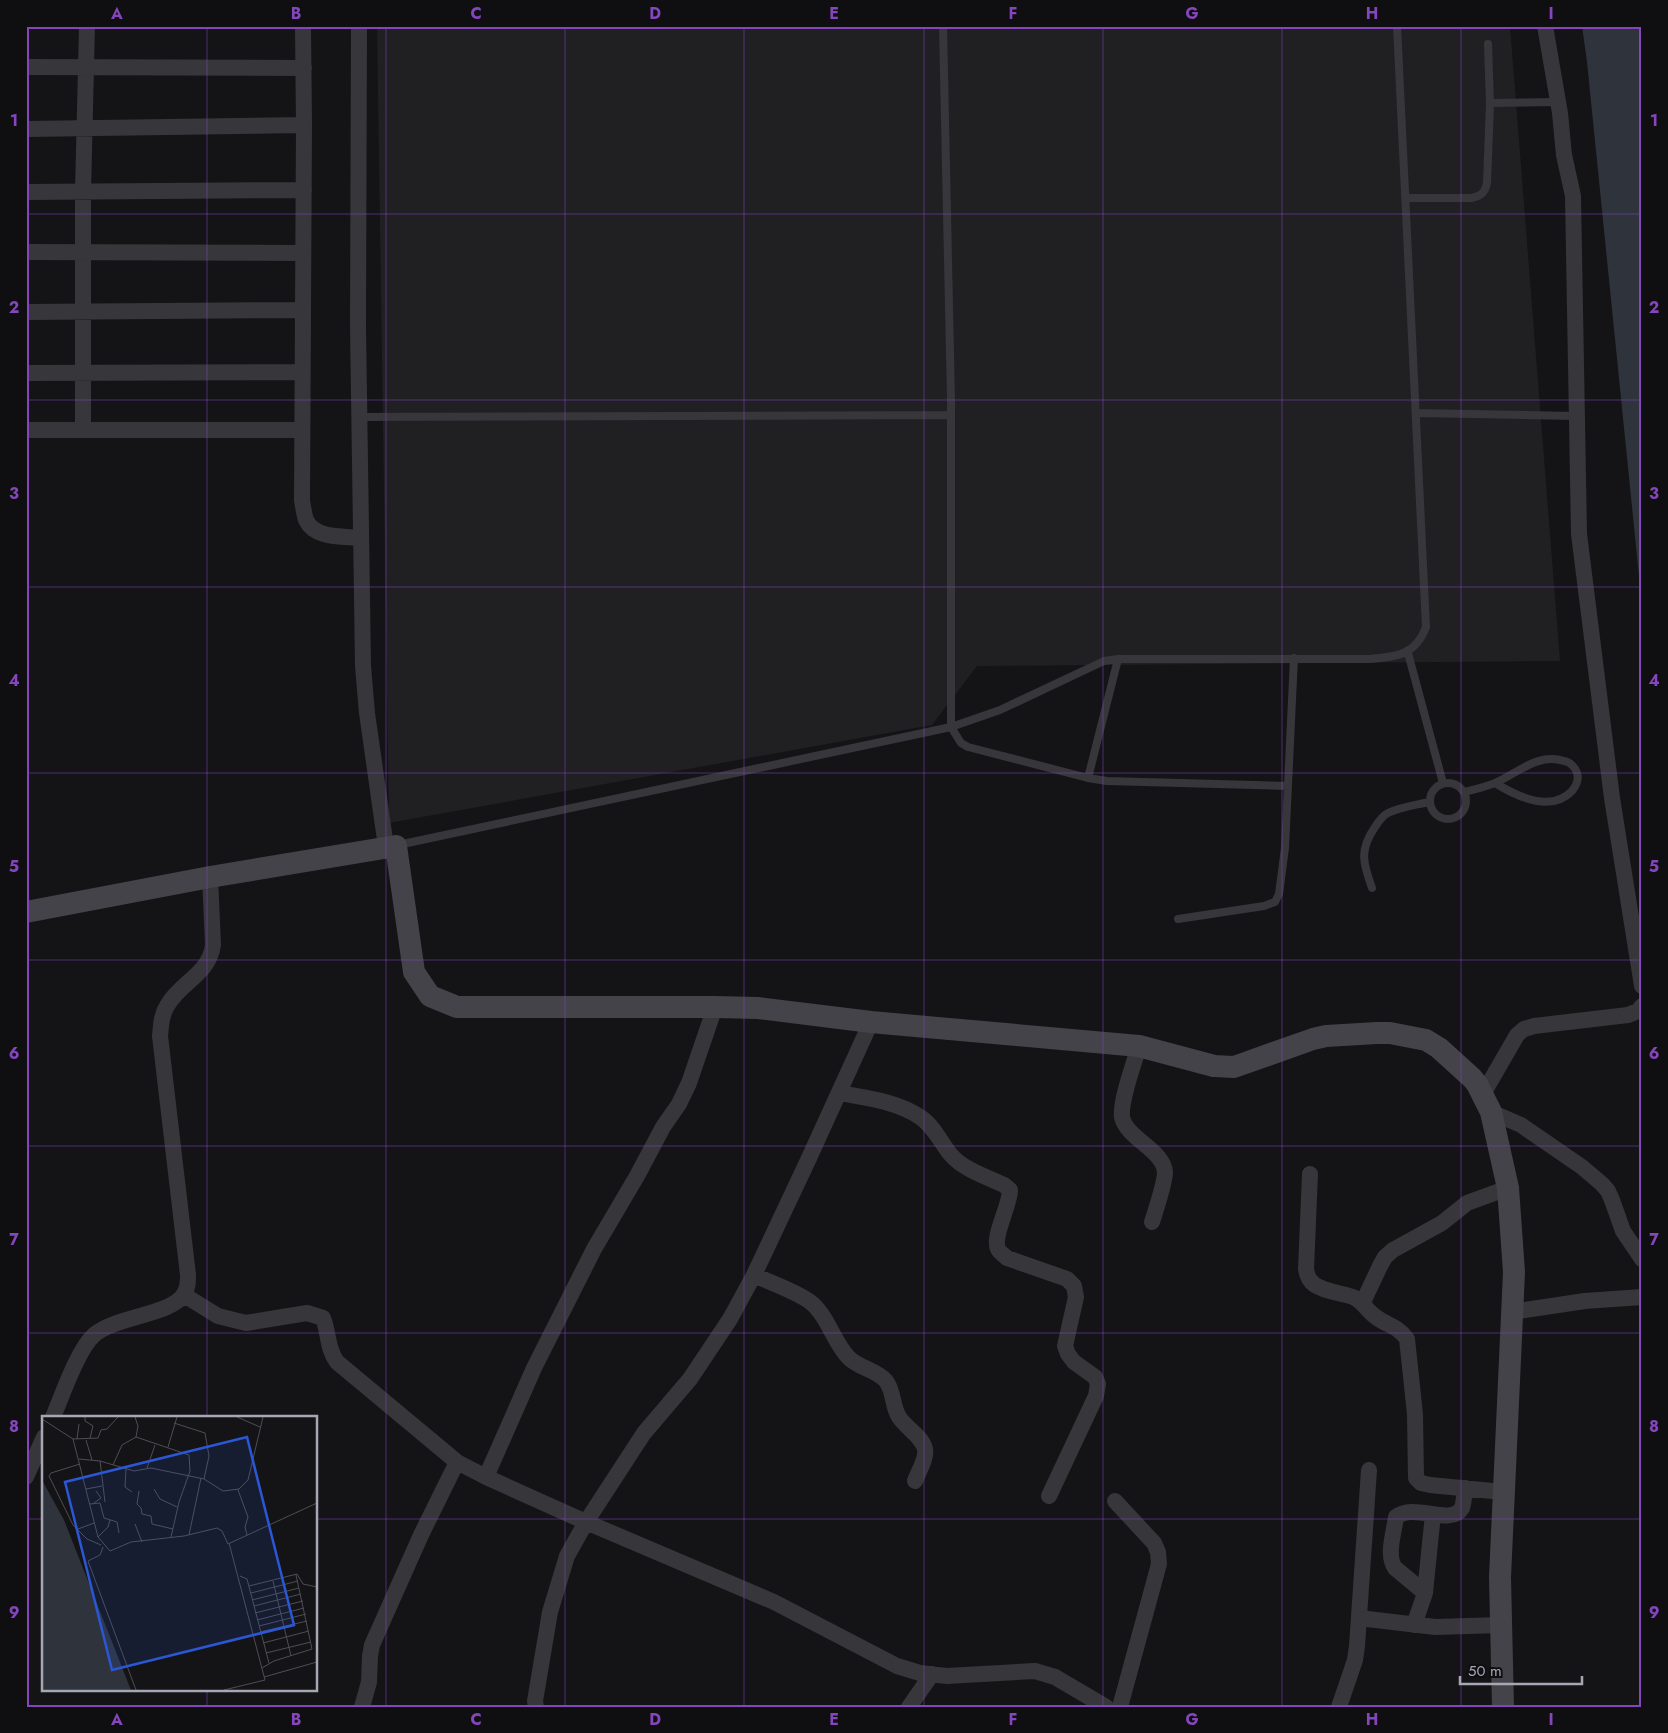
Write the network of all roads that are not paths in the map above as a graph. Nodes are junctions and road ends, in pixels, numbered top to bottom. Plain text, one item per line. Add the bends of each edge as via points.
1 (87, 26) edge
2 (303, 26) edge
3 (359, 26) edge
4 (943, 26) edge
5 (1397, 26) edge
6 (1545, 26) edge
7 (1488, 44) dead end
8 (26, 67) edge
9 (86, 67) junction
10 (304, 68) junction
11 (1490, 102) junction
12 (1558, 102) junction
13 (304, 125) junction
14 (84, 128) junction
15 (26, 129) edge
16 (304, 190) junction
17 (26, 192) edge
18 (83, 192) junction
19 (1406, 198) junction
20 (26, 252) edge
21 (83, 252) junction
22 (303, 252) junction
23 (303, 310) junction
24 (26, 312) edge
25 (83, 312) junction
26 (302, 372) junction
27 (26, 373) edge
28 (82, 373) junction
29 (1416, 413) junction
30 (950, 415) junction
31 (1576, 416) junction
32 (359, 417) junction
33 (26, 430) edge
34 (83, 430) junction
35 (302, 430) junction
36 (361, 538) junction
37 (1408, 652) junction
38 (1294, 658) junction
39 (1118, 659) junction
40 (951, 727) junction
41 (1088, 778) junction
42 (1443, 783) junction
43 (1495, 783) junction
44 (1288, 786) junction
45 (1464, 792) junction
46 (1429, 802) junction
47 (391, 846) junction
48 (210, 877) junction
49 (1372, 888) dead end
50 (26, 912) edge
51 (1178, 919) dead end
52 (1642, 986) edge
53 (1642, 1006) edge
54 (715, 1007) junction
55 (871, 1022) junction
56 (1139, 1046) junction
57 (839, 1093) junction
58 (1487, 1103) junction
59 (1310, 1174) dead end
60 (1508, 1188) junction
61 (1152, 1222) dead end
62 (1642, 1259) edge
63 (754, 1275) junction
64 (184, 1295) junction
65 (1642, 1297) edge
66 (1363, 1302) junction
67 (1512, 1312) junction
68 (52, 1416) edge
69 (42, 1441) edge
70 (457, 1462) junction
71 (1370, 1470) dead end
72 (26, 1477) edge
73 (486, 1477) junction
74 (914, 1481) dead end
75 (1465, 1488) junction
76 (1503, 1492) junction
77 (1049, 1496) dead end
78 (1115, 1501) dead end
79 (1433, 1514) junction
80 (586, 1522) junction
81 (1425, 1593) junction
82 (1359, 1618) junction
83 (1414, 1625) junction
84 (1501, 1626) junction
85 (932, 1674) junction
86 (362, 1707) edge
87 (536, 1707) edge
88 (909, 1707) edge
89 (1106, 1707) edge
90 (1120, 1707) edge
91 (1339, 1707) edge
92 (1503, 1707) edge

1 - 9 street
2 - 10 street
3 - 32 street
4 - 30 lane
5 - 19 lane
6 - 12 street
7 - 11 lane
8 - 9 street
9 - 10 street
9 - 14 street
10 - 13 street
11 - 12 lane
11 - 19 lane via 1485,191 1471,198
12 - 31 street via 1572,196
13 - 14 street
13 - 16 street
14 - 15 street
14 - 18 street
16 - 18 street
16 - 22 street
17 - 18 street
18 - 21 street
19 - 29 lane
20 - 21 street
21 - 22 street
21 - 25 street
22 - 23 street
23 - 25 street
23 - 26 street
24 - 25 street
25 - 28 street
26 - 28 street
26 - 35 street
27 - 28 street
28 - 34 street
29 - 31 lane
29 - 37 lane via 1426,627 1422,638
30 - 32 lane
30 - 40 lane
31 - 52 street via 1579,534 1612,798
32 - 36 street
33 - 34 street
34 - 35 street
35 - 36 street via 302,500 312,530
36 - 47 street via 367,713
37 - 38 lane via 1390,658
37 - 42 lane
38 - 39 lane
38 - 44 lane
39 - 40 lane via 1104,661 1000,710
39 - 41 lane
40 - 41 lane via 961,743 968,747
40 - 47 lane
41 - 44 lane
42 - 45 lane via 1455,784
42 - 46 lane via 1433,790
43 - 43 lane via 1544,759 1567,762 1577,774 1573,790 1552,802 1521,797
43 - 45 lane
44 - 51 lane via 1284,858 1275,902
45 - 46 lane via 1464,810 1449,820 1433,813
46 - 49 lane via 1389,812 1366,841 1363,858
47 - 48 street
47 - 54 street via 414,972 430,996 456,1007
48 - 50 street
48 - 64 street via 212,955 166,1007 160,1036 188,1275
53 - 58 street via 1628,1015 1524,1029 1517,1035
54 - 55 street via 758,1008
54 - 73 street via 679,1104 594,1249 534,1368
55 - 56 street
55 - 57 street
56 - 58 street via 1226,1068 1326,1036 1390,1033 1433,1043 1472,1078
56 - 61 street via 1122,1105 1122,1118 1163,1163 1165,1174
57 - 63 street
57 - 77 street via 886,1102 919,1116 961,1164 1004,1185 1010,1190 1010,1200 996,1243 999,1251 1007,1258 1068,1280 1074,1286 1076,1297 1065,1346 1074,1362 1095,1377 1098,1384 1096,1396
58 - 60 street
58 - 62 street via 1602,1184 1608,1191 1623,1231
59 - 66 street via 1308,1278 1315,1285
60 - 66 street via 1467,1202 1442,1223 1392,1250 1383,1261
60 - 67 street via 1513,1264
63 - 74 street via 808,1300 817,1308 846,1356 884,1378 897,1415 923,1443 925,1451
63 - 80 street via 730,1319 695,1371 644,1433
64 - 68 street via 173,1305 113,1324 94,1335 78,1358
64 - 70 street via 218,1316 246,1323 307,1313 324,1318 331,1355 337,1362
65 - 67 street via 1585,1301
66 - 75 street via 1377,1319 1402,1331 1408,1339 1415,1414 1416,1478 1430,1485
67 - 76 street
69 - 72 street
70 - 73 street
70 - 86 street via 372,1645 369,1682
71 - 82 street
73 - 80 street
75 - 76 street
75 - 79 street via 1462,1508 1454,1514
76 - 84 street
78 - 90 street via 1154,1543 1159,1564
79 - 81 street
79 - 81 street via 1410,1511 1396,1517 1390,1557 1395,1568
80 - 85 street via 774,1602 898,1666
80 - 87 street via 567,1556 550,1612
81 - 83 street
82 - 83 street
82 - 91 street via 1355,1660
83 - 84 street
84 - 92 street
85 - 88 street
85 - 89 street via 1035,1671 1055,1676

